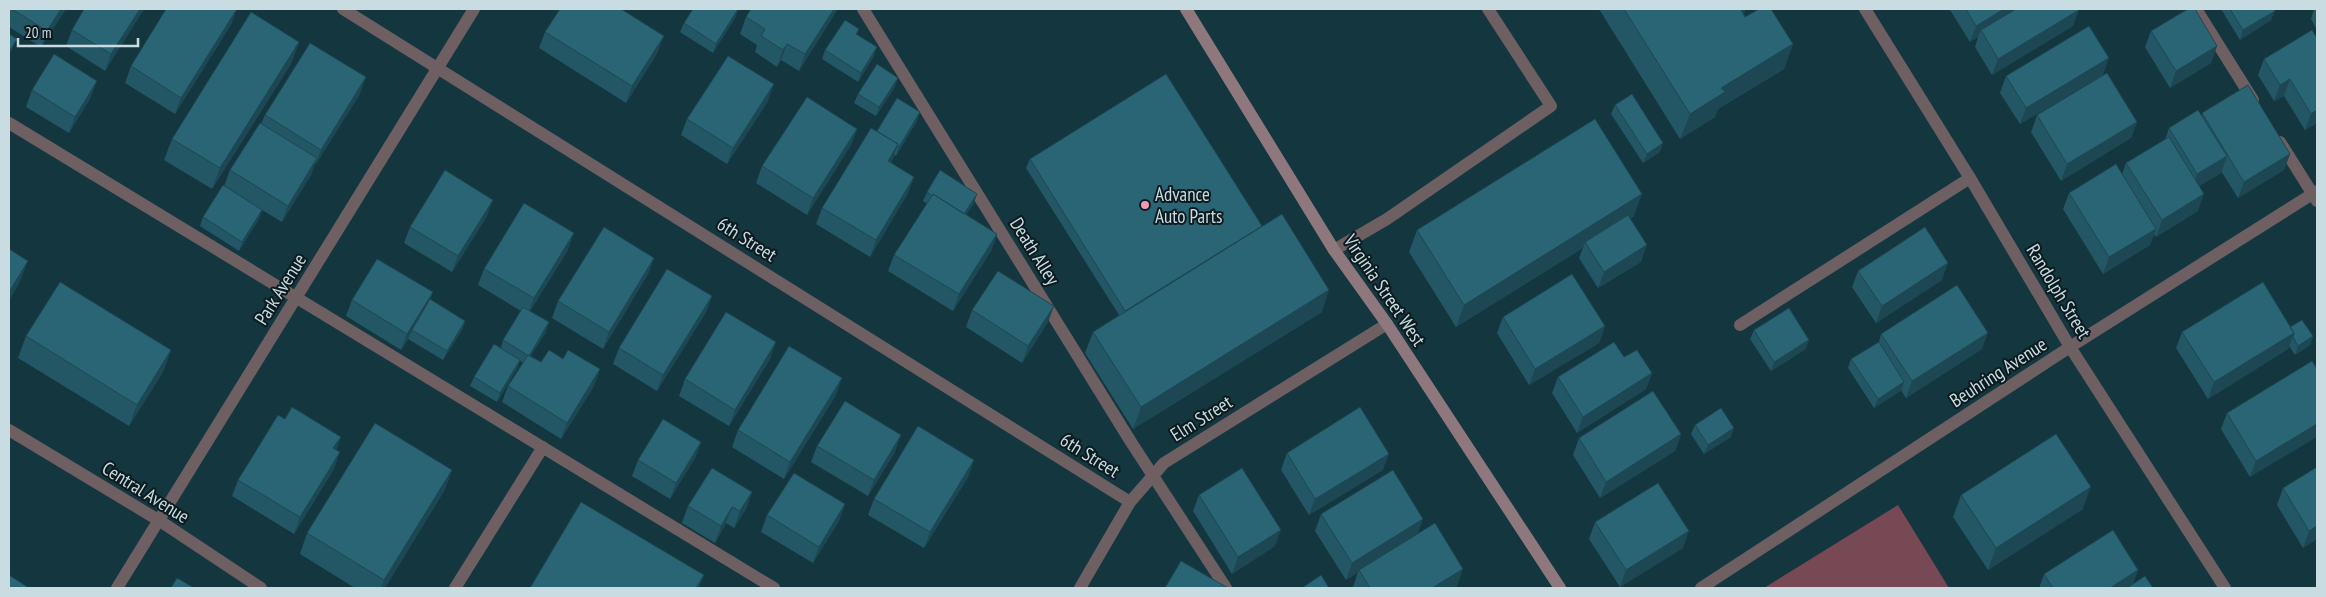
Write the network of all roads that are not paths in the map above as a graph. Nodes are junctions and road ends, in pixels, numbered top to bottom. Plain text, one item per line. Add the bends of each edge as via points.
1 (343, 9) edge
2 (474, 9) edge
3 (862, 9) edge
4 (1186, 9) edge
5 (1488, 9) edge
6 (1865, 9) edge
7 (2196, 9) edge
8 (439, 67) junction
9 (2262, 114) edge
10 (9, 123) edge
11 (2272, 130) edge
12 (1970, 178) junction
13 (2316, 196) edge
14 (1334, 250) junction
15 (298, 297) junction
16 (1387, 324) junction
17 (1740, 325) dead end
18 (2070, 347) junction
19 (9, 430) edge
20 (542, 447) junction
21 (1153, 476) junction
22 (1130, 502) junction
23 (160, 521) junction
24 (117, 588) edge
25 (261, 588) edge
26 (455, 588) edge
27 (774, 588) edge
28 (1080, 588) edge
29 (1226, 588) edge
30 (1560, 588) edge
31 (1700, 588) edge
32 (2225, 588) edge

1 - 8 street, 6th Street
2 - 8 street, Park Avenue
3 - 21 street, Death Alley
4 - 14 main road, Virginia Street West
5 - 14 street via 1551,106 1387,219
6 - 12 street, Randolph Street
7 - 9 street
8 - 15 street, Park Avenue
8 - 22 street, 6th Street
10 - 15 street
11 - 13 street
12 - 17 street
12 - 18 street, Randolph Street
13 - 18 street, Beuhring Avenue
14 - 16 main road, Virginia Street West
15 - 20 street
15 - 23 street, Park Avenue
16 - 21 street, Elm Street via 1164,463
16 - 30 main road, Virginia Street West
18 - 31 street, Beuhring Avenue
18 - 32 street, Randolph Street
19 - 23 street, Central Avenue
20 - 26 street
20 - 27 street
21 - 22 street, Elm Street
21 - 29 street, Death Alley
22 - 28 street, Elm Street
23 - 24 street, Park Avenue
23 - 25 street, Central Avenue

